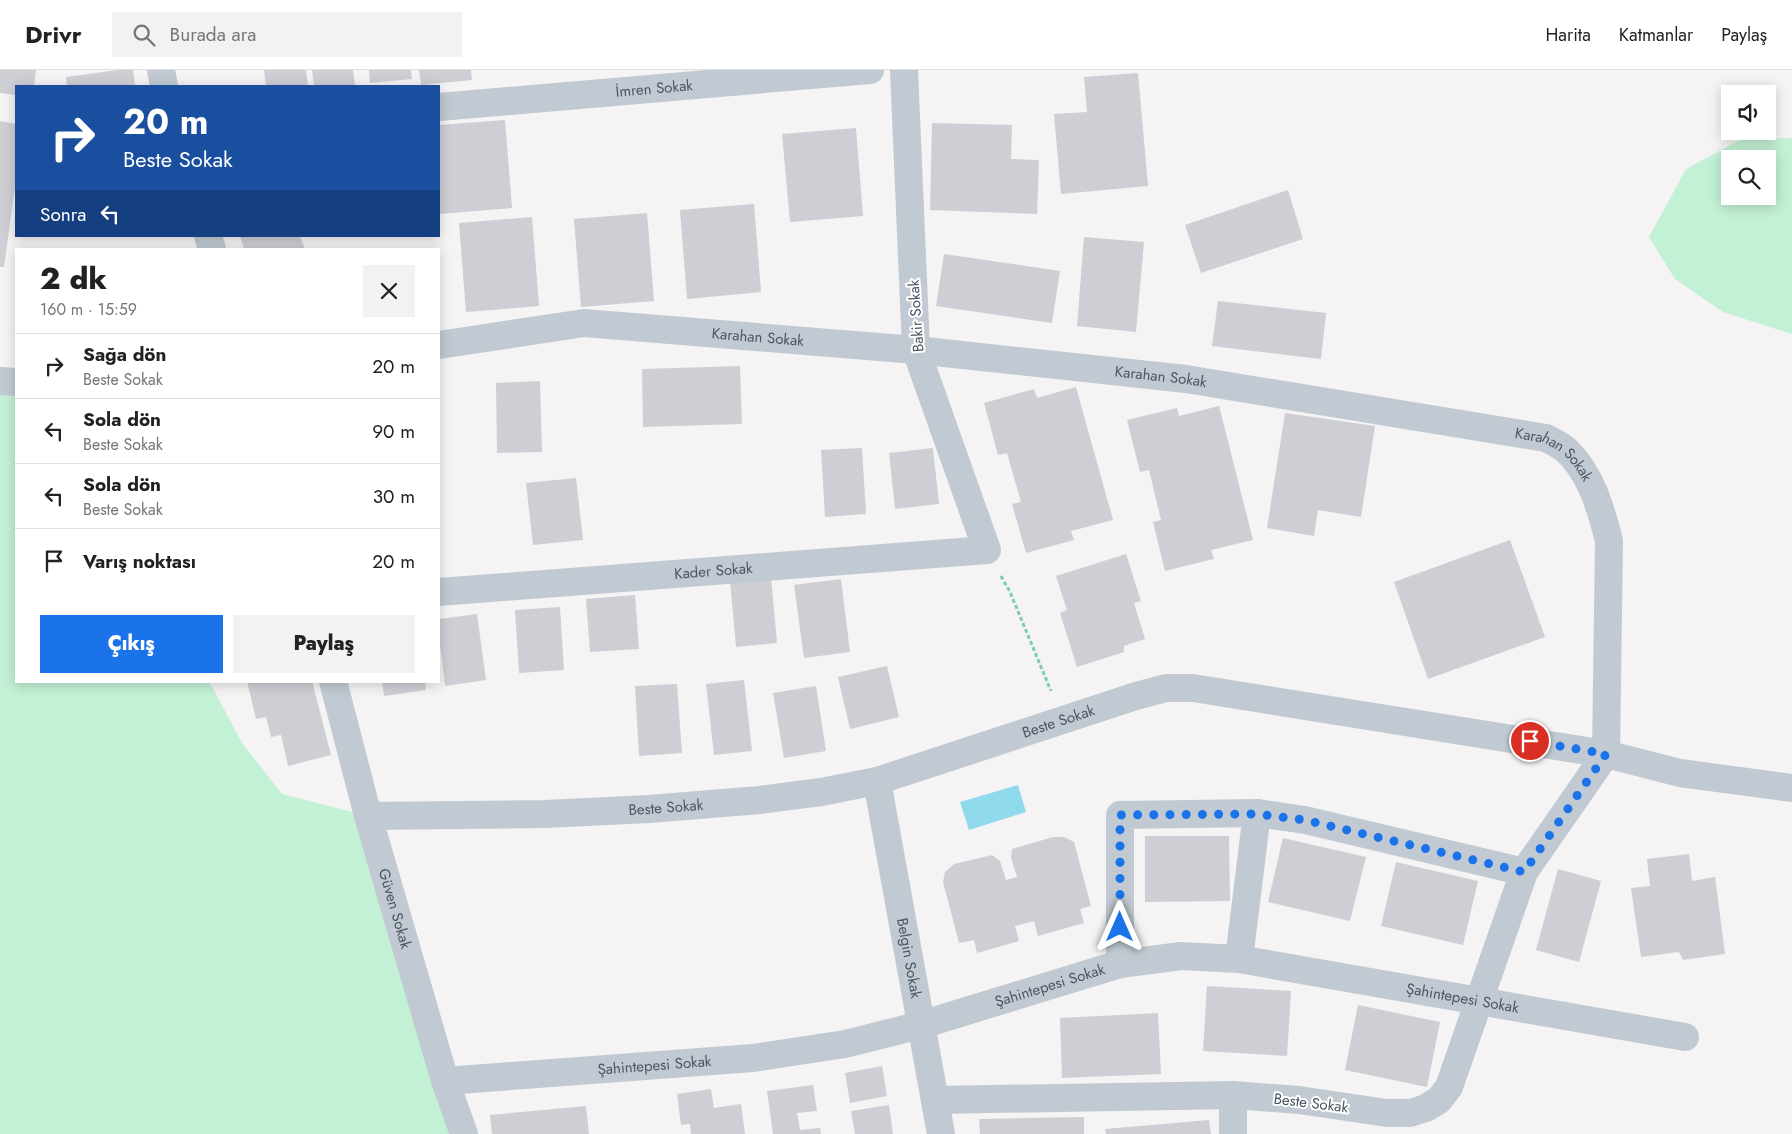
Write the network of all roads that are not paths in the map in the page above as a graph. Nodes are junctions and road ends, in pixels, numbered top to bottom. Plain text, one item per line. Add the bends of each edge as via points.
1 (161, 70) edge
2 (870, 70) edge
3 (904, 70) edge
4 (164, 85) edge
5 (440, 107) edge
6 (440, 345) edge
7 (916, 350) junction
8 (0, 381) edge
9 (15, 382) edge
10 (987, 550) joint
11 (440, 592) edge
12 (334, 683) edge
13 (1606, 754) junction
14 (877, 781) junction
15 (1792, 788) edge
16 (1256, 814) junction
17 (368, 816) junction
18 (1524, 872) junction
19 (1239, 959) junction
20 (1120, 964) junction
21 (1478, 1000) junction
22 (921, 1025) junction
23 (1685, 1037) dead end
24 (445, 1080) junction
25 (1233, 1095) junction
26 (935, 1100) junction
27 (464, 1134) edge
28 (941, 1134) edge
29 (1233, 1134) edge

1 - 4 street
2 - 5 street, İmren Sokak
3 - 7 street, Bakir Sokak
6 - 7 street, Karahan Sokak via 584,323
7 - 10 street, Bakir Sokak
7 - 13 street, Karahan Sokak via 1186,379 1546,438 1565,450 1580,466 1604,519 1608,541
8 - 9 street
10 - 11 street, Kader Sokak
12 - 17 street, Güven Sokak
13 - 14 street, Beste Sokak via 1193,688 1166,688
13 - 15 street via 1680,773
13 - 18 street, Beste Sokak
14 - 17 street, Beste Sokak via 760,800 649,809
14 - 22 street, Belgin Sokak
16 - 18 street via 1305,820
16 - 19 street
16 - 20 street via 1120,815
17 - 24 street, Güven Sokak
18 - 21 street, Beste Sokak
19 - 20 street, Şahintepesi Sokak via 1181,956
19 - 21 street, Şahintepesi Sokak
20 - 22 street, Şahintepesi Sokak
21 - 23 street, Şahintepesi Sokak
21 - 25 street, Beste Sokak via 1449,1087 1439,1100 1426,1108 1410,1113 1387,1113 1299,1100
22 - 24 street, Şahintepesi Sokak via 845,1044 753,1058
22 - 26 street, Belgin Sokak
24 - 27 street, Güven Sokak
25 - 26 street, Beste Sokak
25 - 29 street
26 - 28 street, Belgin Sokak

